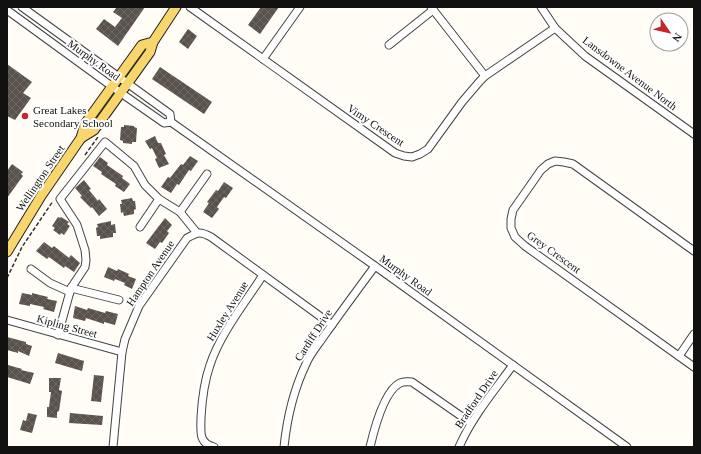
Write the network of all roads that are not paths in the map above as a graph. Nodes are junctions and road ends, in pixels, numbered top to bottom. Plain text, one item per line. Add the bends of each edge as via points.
1 (22, 7) edge
2 (176, 7) edge
3 (190, 7) edge
4 (300, 7) edge
5 (541, 7) edge
6 (432, 9) edge
7 (7, 10) edge
8 (555, 28) junction
9 (152, 42) junction
10 (389, 45) dead end
11 (263, 59) junction
12 (485, 76) junction
13 (119, 77) junction
14 (128, 83) junction
15 (112, 87) junction
16 (120, 93) junction
17 (171, 122) junction
18 (694, 134) edge
19 (81, 138) junction
20 (207, 174) dead end
21 (159, 199) junction
22 (180, 212) junction
23 (140, 227) dead end
24 (197, 233) junction
25 (694, 251) edge
26 (7, 252) edge
27 (375, 266) junction
28 (32, 269) dead end
29 (263, 276) junction
30 (71, 290) junction
31 (119, 300) dead end
32 (7, 320) edge
33 (332, 324) junction
34 (694, 334) edge
35 (58, 335) junction
36 (122, 352) junction
37 (679, 356) junction
38 (513, 365) junction
39 (694, 367) edge
40 (471, 422) junction
41 (113, 447) edge
42 (214, 447) edge
43 (284, 447) edge
44 (370, 447) edge
45 (459, 447) edge
46 (627, 447) edge

1 - 13 street, Murphy Road
2 - 9 main road, Wellington Street
3 - 11 street, Vimy Crescent
4 - 11 street
5 - 8 street, Lansdowne Avenue North
6 - 10 street
6 - 12 street
7 - 15 street, Murphy Road
8 - 12 street, Vimy Crescent
8 - 18 street, Lansdowne Avenue North via 585,56
9 - 13 main road, Wellington Street via 142,45
9 - 14 main road, Wellington Street via 150,52
11 - 12 street, Vimy Crescent via 395,153 412,157 428,149 474,86
13 - 14 street, Murphy Road
13 - 15 main road, Wellington Street
14 - 16 main road, Wellington Street
14 - 17 street, Murphy Road via 170,114
15 - 16 street, Murphy Road
15 - 19 main road, Wellington Street via 85,124
16 - 17 street, Murphy Road via 164,123
16 - 19 main road, Wellington Street via 94,130
17 - 27 street, Murphy Road
19 - 26 main road, Wellington Street
20 - 22 street
21 - 22 street
21 - 23 street
21 - 30 street via 145,185 134,166 105,142 60,199 77,225 85,250 85,267
22 - 24 street
24 - 29 street via 203,233 211,238
24 - 36 street, Hampton Avenue via 187,238 138,306
25 - 37 street, Grey Crescent via 574,164 564,162 555,161 541,170 513,210 511,219 515,237 525,246
27 - 33 street, Cardiff Drive
27 - 38 street, Murphy Road
28 - 30 street via 50,283
29 - 33 street
29 - 42 street, Huxley Avenue via 220,341 206,377 201,438
30 - 31 street
30 - 35 street
32 - 35 street, Kipling Street
33 - 43 street, Cardiff Drive via 306,362 295,390 286,426
34 - 37 street
35 - 36 street, Kipling Street
36 - 41 street, Hampton Avenue
37 - 39 street, Grey Crescent
38 - 40 street, Bradford Drive
38 - 46 street, Murphy Road
40 - 44 street via 412,382 405,381 392,389 388,396
40 - 45 street, Bradford Drive

